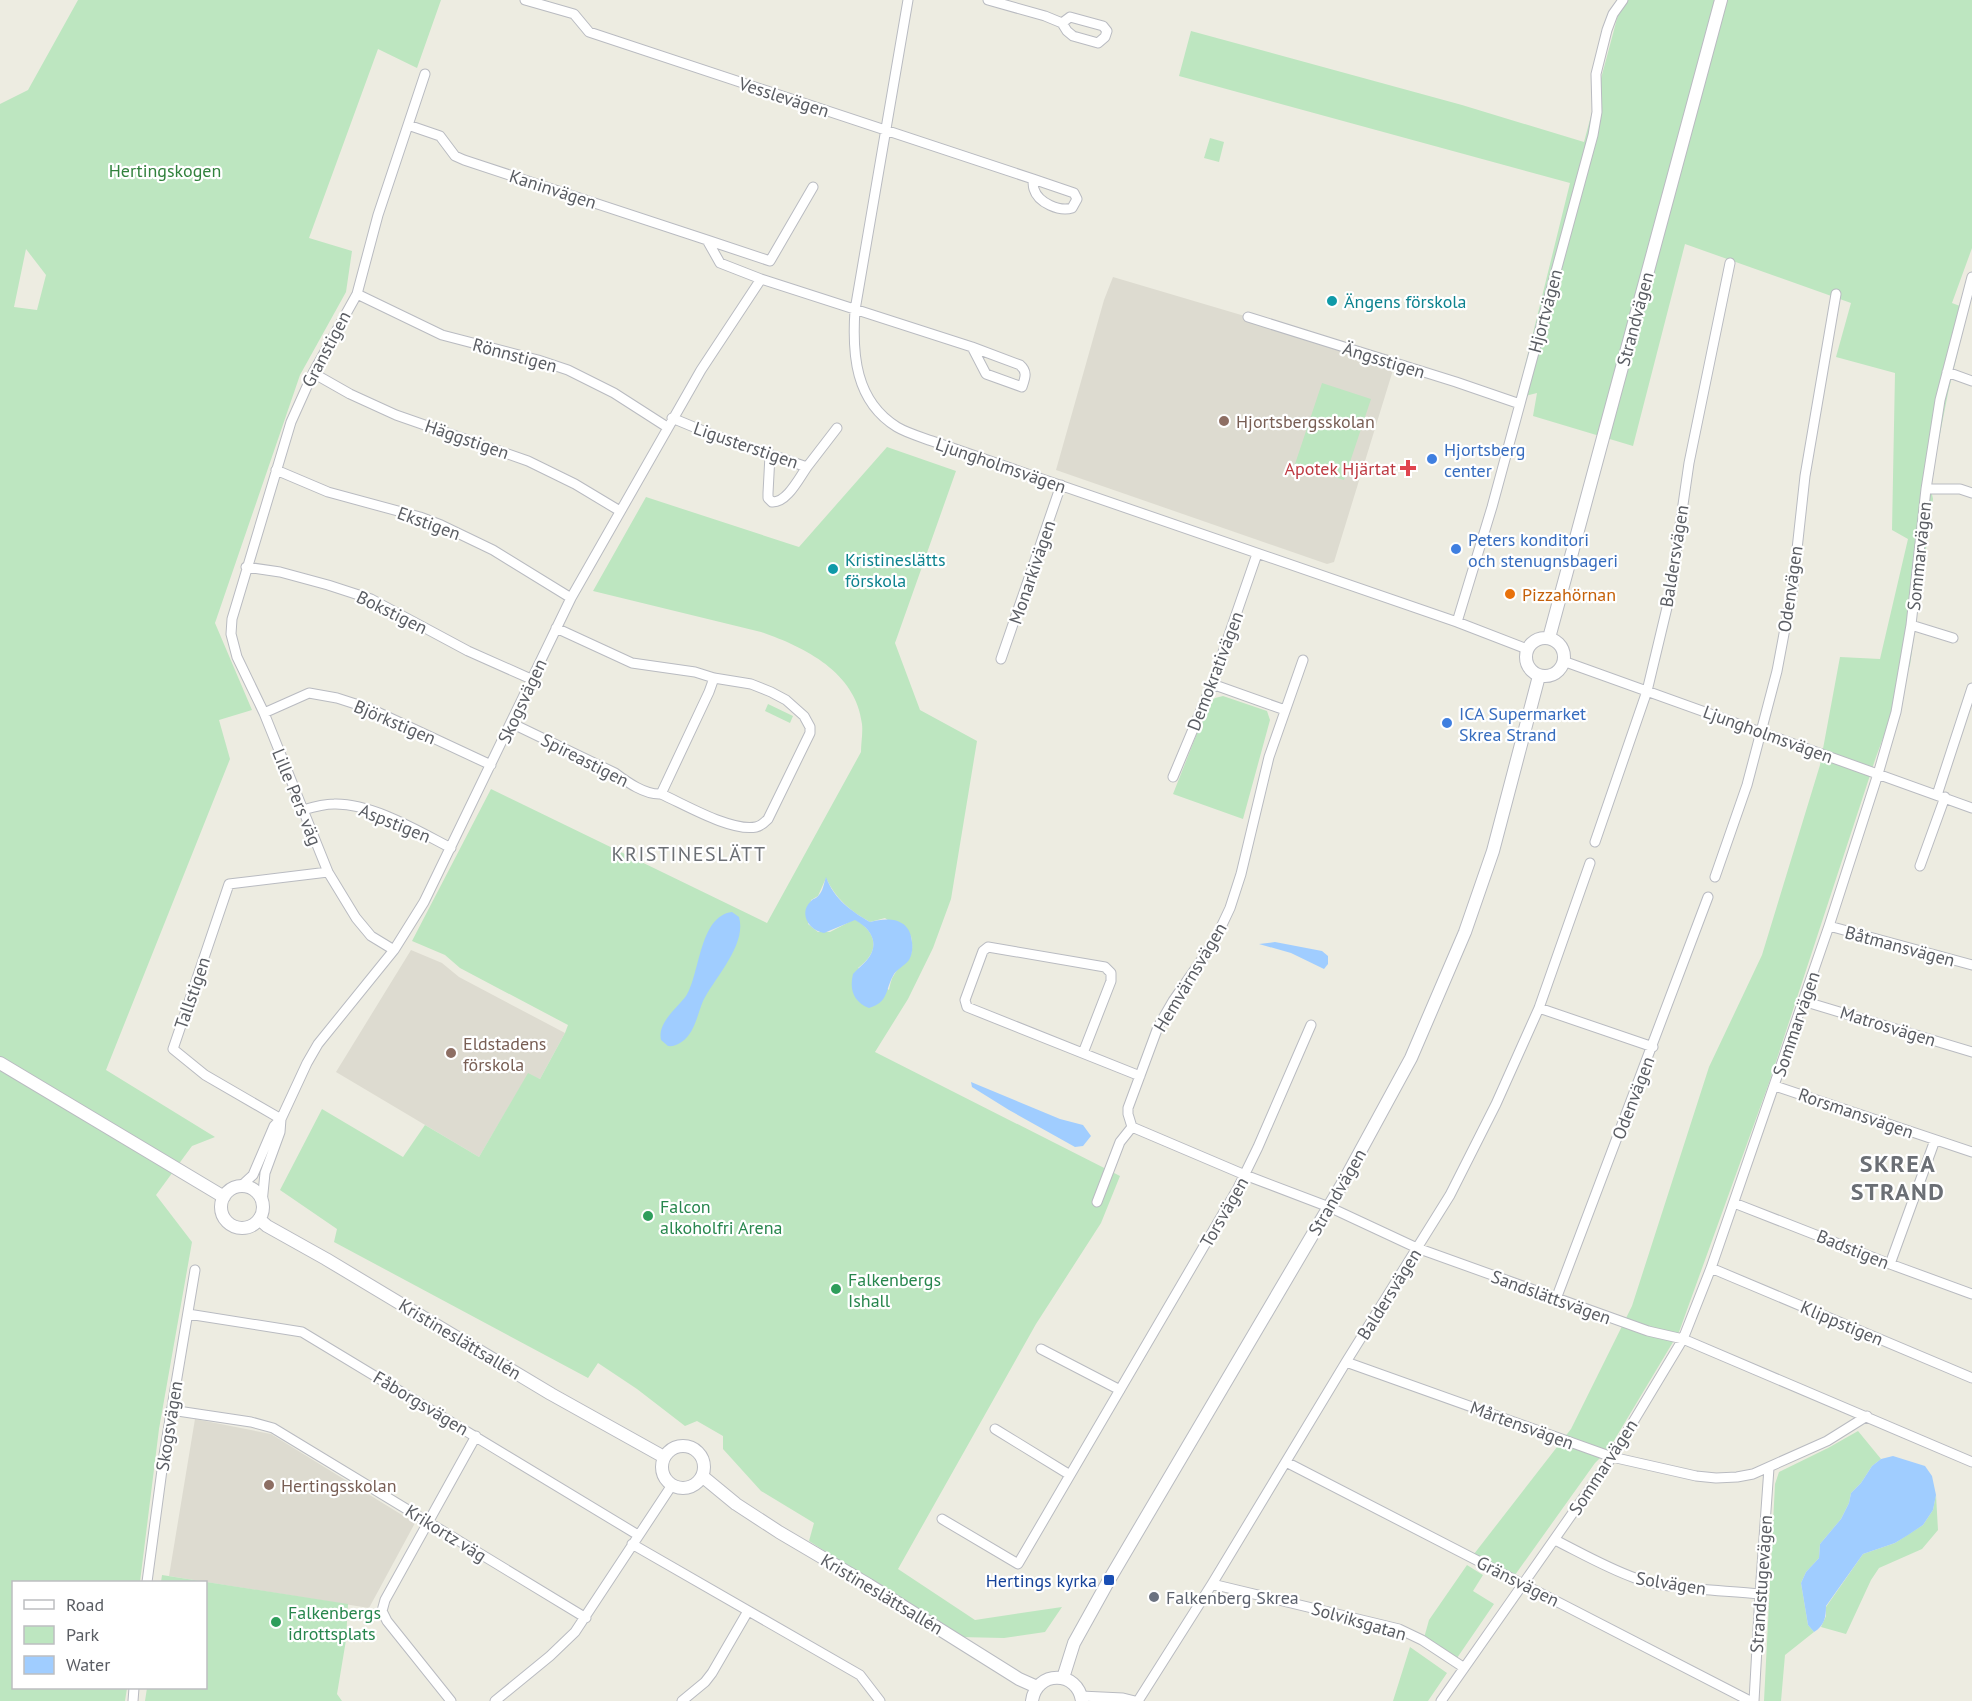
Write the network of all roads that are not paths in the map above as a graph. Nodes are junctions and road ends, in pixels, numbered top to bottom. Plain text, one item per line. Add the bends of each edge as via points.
1 (525, 0) edge
2 (908, 0) edge
3 (988, 0) edge
4 (1623, 0) edge
5 (1722, 0) edge
6 (542, 3) edge
7 (1062, 23) dead end
8 (425, 74) dead end
9 (408, 125) junction
10 (886, 130) junction
11 (1033, 179) junction
12 (813, 187) dead end
13 (708, 240) junction
14 (1730, 263) dead end
15 (1972, 277) edge
16 (761, 279) junction
17 (357, 294) junction
18 (1836, 294) dead end
19 (855, 310) junction
20 (1248, 317) dead end
21 (972, 347) junction
22 (1947, 372) junction
23 (313, 373) junction
24 (1972, 381) edge
25 (1520, 404) junction
26 (670, 423) junction
27 (837, 428) dead end
28 (770, 455) junction
29 (807, 467) junction
30 (276, 470) junction
31 (1061, 485) junction
32 (1926, 489) junction
33 (1972, 493) edge
34 (620, 511) junction
35 (1257, 554) junction
36 (246, 567) junction
37 (571, 598) junction
38 (1457, 622) junction
39 (1911, 625) junction
40 (231, 626) joint
41 (556, 628) junction
42 (1549, 638) junction
43 (1953, 638) dead end
44 (1527, 649) junction
45 (1001, 659) dead end
46 (1303, 660) dead end
47 (1563, 661) junction
48 (1539, 676) junction
49 (714, 678) junction
50 (531, 679) junction
51 (1212, 684) junction
52 (1972, 688) edge
53 (1647, 691) junction
54 (1285, 710) junction
55 (264, 713) junction
56 (511, 723) junction
57 (1762, 732) junction
58 (491, 765) junction
59 (1878, 774) junction
60 (1173, 777) dead end
61 (661, 794) junction
62 (1941, 796) junction
63 (1972, 808) edge
64 (303, 810) junction
65 (1595, 842) dead end
66 (451, 848) junction
67 (1590, 862) dead end
68 (1920, 866) dead end
69 (328, 872) junction
70 (1715, 876) dead end
71 (1708, 897) dead end
72 (1829, 926) junction
73 (394, 950) junction
74 (1972, 965) edge
75 (1803, 1001) junction
76 (1539, 1008) junction
77 (1311, 1025) dead end
78 (1653, 1047) junction
79 (1972, 1052) edge
80 (1083, 1053) junction
81 (0, 1063) edge
82 (1140, 1076) junction
83 (1774, 1086) junction
84 (280, 1119) junction
85 (1132, 1127) junction
86 (1935, 1140) junction
87 (1972, 1152) edge
88 (1245, 1175) junction
89 (240, 1187) junction
90 (224, 1197) junction
91 (1097, 1202) dead end
92 (262, 1203) junction
93 (1734, 1203) junction
94 (1329, 1207) junction
95 (259, 1219) junction
96 (1417, 1248) junction
97 (1890, 1264) junction
98 (1711, 1268) junction
99 (195, 1269) dead end
100 (1972, 1294) edge
101 (1556, 1299) junction
102 (188, 1314) junction
103 (1683, 1339) junction
104 (1041, 1349) dead end
105 (1346, 1362) junction
106 (1972, 1378) edge
107 (1120, 1390) junction
108 (171, 1410) junction
109 (1867, 1416) junction
110 (995, 1430) dead end
111 (476, 1436) junction
112 (664, 1457) junction
113 (1612, 1457) junction
114 (1286, 1462) junction
115 (1972, 1462) edge
116 (1769, 1468) junction
117 (1070, 1474) junction
118 (702, 1476) junction
119 (672, 1485) junction
120 (942, 1518) dead end
121 (428, 1522) junction
122 (638, 1535) junction
123 (1555, 1540) junction
124 (632, 1544) junction
125 (147, 1581) edge
126 (1523, 1583) junction
127 (1212, 1584) junction
128 (1760, 1594) junction
129 (748, 1611) junction
130 (585, 1618) junction
131 (1463, 1667) junction
132 (1063, 1678) junction
133 (1037, 1687) junction
134 (1082, 1698) edge
135 (451, 1701) edge
136 (495, 1701) edge
137 (682, 1701) edge
138 (880, 1701) edge
139 (1032, 1701) edge
140 (1137, 1701) edge
141 (1441, 1701) edge
142 (1752, 1701) edge

1 - 6 street, Vesslevägen
2 - 10 street, Ljungholmsvägen
3 - 7 street
4 - 25 street, Hjortvägen via 1607,30 1596,74 1598,112 1593,135
5 - 42 street, Strandvägen
6 - 10 street, Vesslevägen via 574,14 589,32
8 - 9 street, Granstigen
9 - 13 street, Kaninvägen via 440,136 455,156 464,160
9 - 17 street, Granstigen
10 - 11 street, Vesslevägen
10 - 19 street, Ljungholmsvägen
11 - 11 street, Vesslevägen via 1074,193 1077,199 1072,208 1066,210 1043,202 1034,190
12 - 13 street, Kaninvägen via 770,261
13 - 16 street via 720,263
14 - 53 street, Baldersvägen via 1689,463 1670,595
15 - 22 street, Sommarvägen
16 - 19 street
16 - 26 street, Skogsvägen
17 - 23 street, Granstigen
17 - 26 street, Rönnstigen via 442,335 568,370
18 - 57 street, Odenvägen via 1805,476 1793,586
19 - 21 street
19 - 31 street, Ljungholmsvägen via 853,341 861,383 890,422 899,429
20 - 25 street, Ängsstigen
21 - 21 street via 986,374 1022,387 1026,375 1020,365
22 - 24 street
22 - 32 street, Sommarvägen
23 - 30 street, Granstigen via 291,422
23 - 34 street, Häggstigen via 396,415 528,461
25 - 38 street, Hjortvägen
26 - 28 street, Ligusterstigen
26 - 34 street, Skogsvägen
27 - 29 street, Ligusterstigen
28 - 29 street, Ligusterstigen
28 - 29 street via 768,498 772,502 784,498
30 - 36 street, Granstigen
30 - 37 street, Ekstigen via 328,492 441,525 493,550
31 - 35 street, Ljungholmsvägen
31 - 45 street, Monarkivägen
32 - 33 street
32 - 39 street, Sommarvägen
34 - 37 street, Skogsvägen
35 - 38 street, Ljungholmsvägen
35 - 51 street, Demokrativägen
36 - 40 street, Granstigen
36 - 50 street, Bokstigen via 318,582 371,599 468,651
37 - 41 street, Skogsvägen
38 - 44 street, Ljungholmsvägen
39 - 43 street
39 - 59 street, Sommarvägen via 1896,712
40 - 55 street, Lille Pers väg via 237,657
41 - 49 street via 632,663
41 - 50 street, Skogsvägen
42 - 44 street via 1533,640
42 - 47 street via 1561,646
44 - 48 street via 1527,665
46 - 54 street, Hemvärnsvägen
47 - 48 street via 1554,674
47 - 53 street, Ljungholmsvägen
48 - 94 street, Strandvägen via 1506,809 1465,932 1411,1058
49 - 61 street
49 - 61 street, Spireastigen via 750,684 781,696 806,719 810,733 771,813 760,825 730,824
50 - 56 street, Skogsvägen
51 - 54 street
51 - 60 street, Demokrativägen
52 - 62 street
53 - 57 street, Ljungholmsvägen
53 - 65 street, Baldersvägen
54 - 82 street, Hemvärnsvägen via 1230,908 1214,942 1165,1013
55 - 58 street, Björkstigen via 309,693 337,698 371,708
55 - 64 street, Lille Pers väg
56 - 58 street, Skogsvägen
56 - 61 street, Spireastigen via 625,781
57 - 59 street, Ljungholmsvägen
57 - 70 street, Odenvägen
58 - 66 street, Skogsvägen
59 - 62 street, Ljungholmsvägen
59 - 72 street, Sommarvägen
62 - 63 street, Ljungholmsvägen
62 - 68 street
64 - 66 street, Aspstigen via 325,804 350,805 396,821
64 - 69 street, Lille Pers väg
66 - 73 street, Skogsvägen
67 - 76 street, Baldersvägen
69 - 73 street, Lille Pers väg via 371,936
69 - 84 street, Tallstigen via 229,884 173,1050 205,1075
71 - 78 street, Odenvägen
72 - 74 street, Båtmansvägen
72 - 75 street, Sommarvägen
73 - 84 street, Skogsvägen via 318,1044
75 - 79 street, Matrosvägen
75 - 83 street, Sommarvägen
76 - 78 street
76 - 96 street, Baldersvägen via 1450,1195
77 - 88 street, Torsvägen
78 - 101 street, Odenvägen
80 - 80 street via 967,1007 965,1000 982,951 988,947 1105,967 1111,973
80 - 82 street
81 - 90 street
82 - 85 street, Hemvärnsvägen via 1128,1108
83 - 86 street, Rorsmansvägen
83 - 93 street, Sommarvägen
84 - 89 street, Skogsvägen via 253,1175
84 - 92 street, Skogsvägen via 280,1132 265,1173
85 - 88 street, Sandslättsvägen
85 - 91 street via 1120,1142
86 - 87 street, Rorsmansvägen
86 - 97 street
88 - 94 street, Sandslättsvägen
88 - 107 street, Torsvägen
89 - 90 street
89 - 92 street via 254,1191
90 - 95 street via 222,1212 231,1225 246,1228
92 - 95 street
93 - 97 street, Badstigen
93 - 98 street, Sommarvägen
94 - 96 street, Sandslättsvägen
94 - 132 street, Strandvägen via 1109,1580 1074,1642
95 - 112 street, Kristineslättsallén
96 - 101 street, Sandslättsvägen
96 - 105 street, Baldersvägen
97 - 100 street, Badstigen
98 - 103 street, Sommarvägen
98 - 106 street, Klippstigen
99 - 102 street, Skogsvägen
101 - 103 street, Sandslättsvägen via 1648,1332
102 - 108 street, Skogsvägen
102 - 111 street, Fåborgsvägen via 302,1332
103 - 109 street, Sandslättsvägen
103 - 113 street, Sommarvägen
104 - 107 street
105 - 113 street, Mårtensvägen
105 - 114 street, Baldersvägen
107 - 117 street, Torsvägen
108 - 121 street, Krikortz väg via 273,1428
108 - 125 street, Skogsvägen
109 - 115 street, Sandslättsvägen
109 - 116 street, Mårtensvägen via 1827,1441
110 - 117 street
111 - 121 street
111 - 122 street, Fåborgsvägen
112 - 118 street via 676,1447 692,1448 704,1461
112 - 119 street via 662,1473
113 - 116 street, Mårtensvägen via 1716,1478 1737,1478
113 - 123 street, Sommarvägen
114 - 126 street, Gränsvägen
114 - 127 street, Baldersvägen
116 - 128 street, Strandstugevägen
117 - 120 street, Torsvägen via 1018,1564
118 - 119 street via 687,1488
118 - 133 street, Kristineslättsallén via 779,1532
119 - 122 street
121 - 130 street, Krikortz väg
121 - 135 street via 382,1611
122 - 124 street
123 - 126 street, Sommarvägen
123 - 128 street, Solvägen via 1636,1579
124 - 129 street
124 - 130 street
126 - 131 street, Sommarvägen
126 - 142 street, Gränsvägen
127 - 131 street, Solviksgatan via 1399,1629
127 - 140 street, Baldersvägen
128 - 142 street, Strandstugevägen
129 - 137 street via 712,1673
129 - 138 street via 860,1675
130 - 136 street via 550,1656
131 - 141 street, Sommarvägen
132 - 133 street via 1050,1678
132 - 134 street via 1074,1683
133 - 139 street
134 - 140 street

